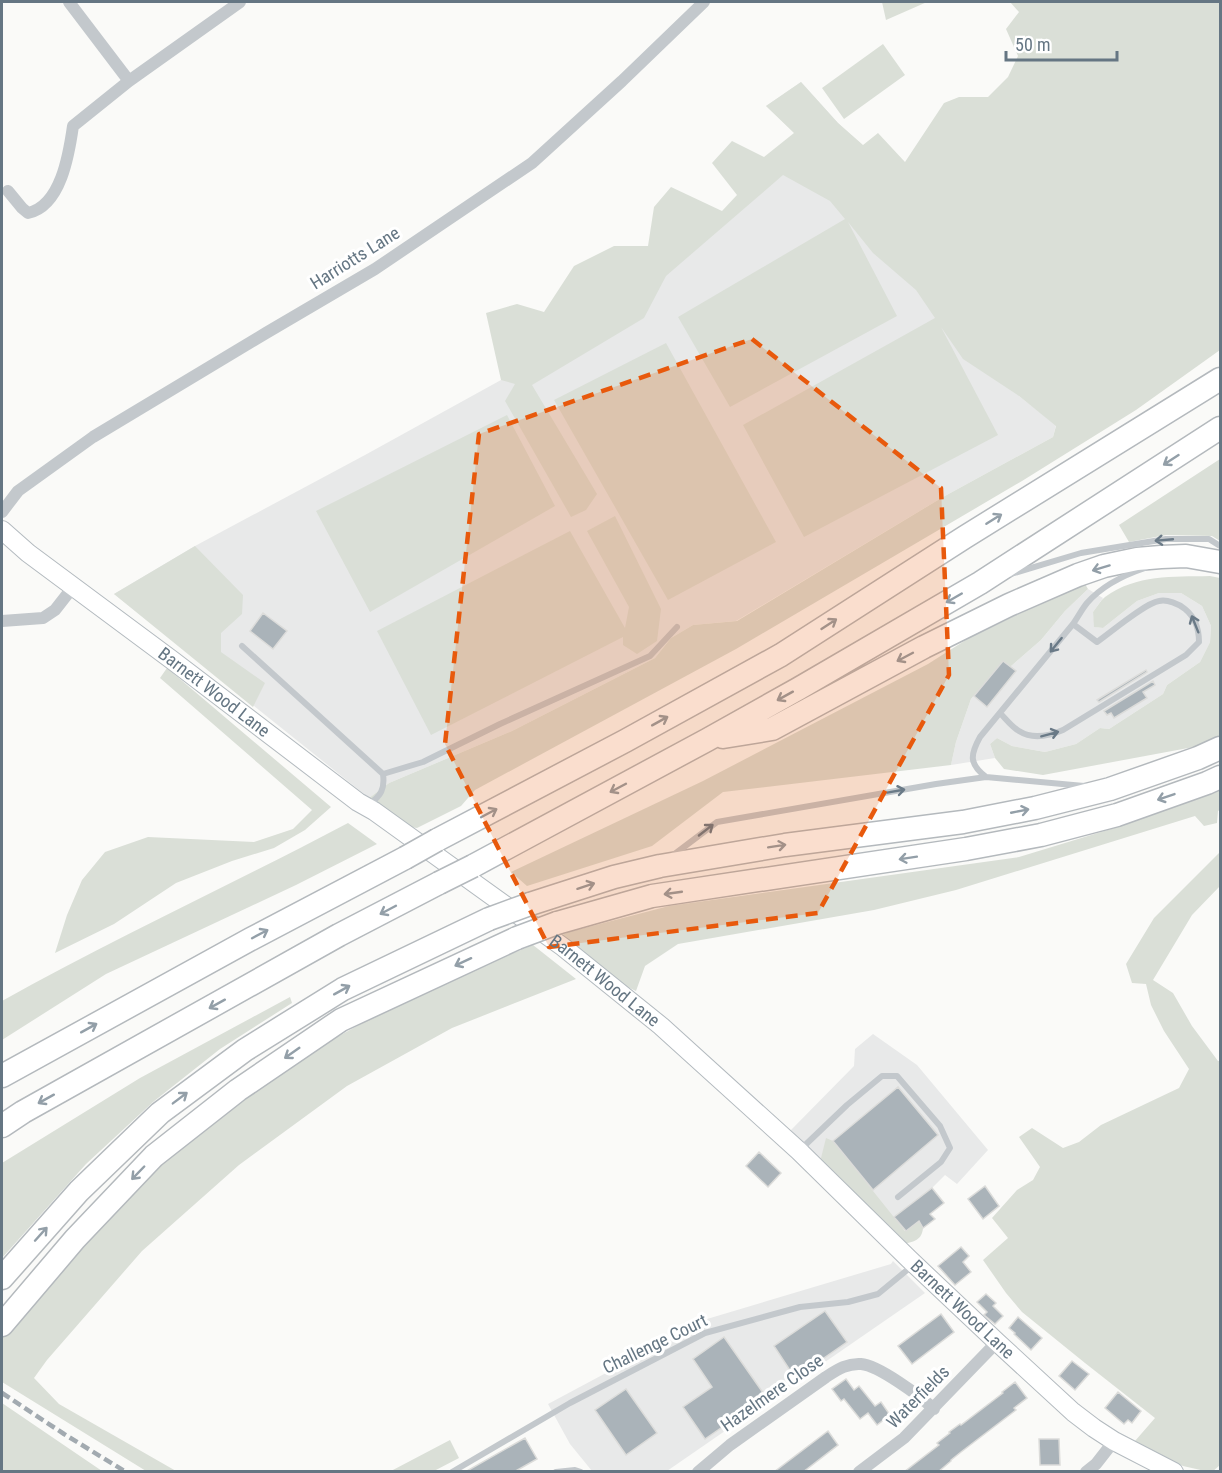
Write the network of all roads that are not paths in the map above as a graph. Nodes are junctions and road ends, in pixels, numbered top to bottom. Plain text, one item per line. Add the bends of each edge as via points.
1 (69, 2) edge
2 (240, 2) edge
3 (704, 2) edge
4 (129, 81) junction
5 (8, 191) dead end
6 (1221, 379) edge
7 (1221, 428) edge
8 (2, 512) edge
9 (2, 530) edge
10 (1221, 546) edge
11 (1186, 556) junction
12 (1221, 562) edge
13 (1157, 565) dead end
14 (1147, 568) dead end
15 (980, 583) junction
16 (73, 586) junction
17 (2, 621) edge
18 (1073, 624) junction
19 (676, 627) dead end
20 (242, 646) dead end
21 (1000, 714) junction
22 (707, 740) junction
23 (1221, 748) edge
24 (383, 774) junction
25 (986, 777) junction
26 (1221, 777) edge
27 (1110, 789) junction
28 (366, 806) junction
29 (660, 866) junction
30 (2, 1076) edge
31 (2, 1126) edge
32 (799, 1152) junction
33 (898, 1197) dead end
34 (914, 1264) junction
35 (2, 1278) edge
36 (2, 1325) edge
37 (997, 1342) junction
38 (934, 1409) junction
39 (1114, 1441) junction
40 (452, 1472) edge
41 (556, 1472) edge
42 (581, 1472) edge
43 (698, 1472) edge
44 (859, 1472) edge
45 (1086, 1472) edge
46 (1174, 1472) edge

1 - 4 street
2 - 4 street
3 - 8 street, Harriotts Lane via 532,163 375,269 93,437 18,491
4 - 5 street via 73,126 58,186 44,205 28,213
30 -> 6 highway, bridge via 781,655
7 -> 15 highway
9 - 16 street, Barnett Wood Lane
10 -> 15 lane via 1209,539 1166,539 1081,553
11 - 12 highway
11 - 13 lane
11 -> 22 highway via 1137,559 1078,575 924,647 772,729
14 - 18 lane via 1098,592
15 -> 22 highway
16 - 17 street via 55,610 43,618
16 - 28 street, Barnett Wood Lane
18 -> 21 lane
21 -> 18 lane via 1020,732 1035,737 1051,735 1186,655 1199,642 1191,614 1179,604 1160,600 1097,642
19 - 24 lane via 650,656 423,762
20 - 24 lane
21 - 25 lane via 973,749 973,763
22 -> 31 highway, bridge via 339,935
23 - 27 highway
24 - 28 lane via 380,797
25 - 27 lane
29 -> 25 lane via 717,822
26 -> 36 highway, bridge via 1117,815 1041,835 652,896 516,938 341,1020 238,1090 154,1156 75,1239
29 -> 27 highway via 963,822
28 - 32 street, Barnett Wood Lane via 606,981
35 -> 29 highway, bridge via 79,1191 160,1113 245,1050 343,989 489,919 614,877
32 - 33 lane via 882,1076 897,1076 940,1126 950,1148 941,1162
32 - 34 street, Barnett Wood Lane
34 - 37 street, Barnett Wood Lane
34 - 40 lane, Challenge Court via 878,1294 800,1307 705,1333 570,1403
37 - 38 street, Waterfields
37 - 39 street, Barnett Wood Lane via 1074,1412
38 - 43 street, Hazelmere Close via 917,1394 865,1364 838,1368 730,1444
38 - 44 street, Waterfields
39 - 45 street
39 - 46 street, Barnett Wood Lane
41 - 42 lane

